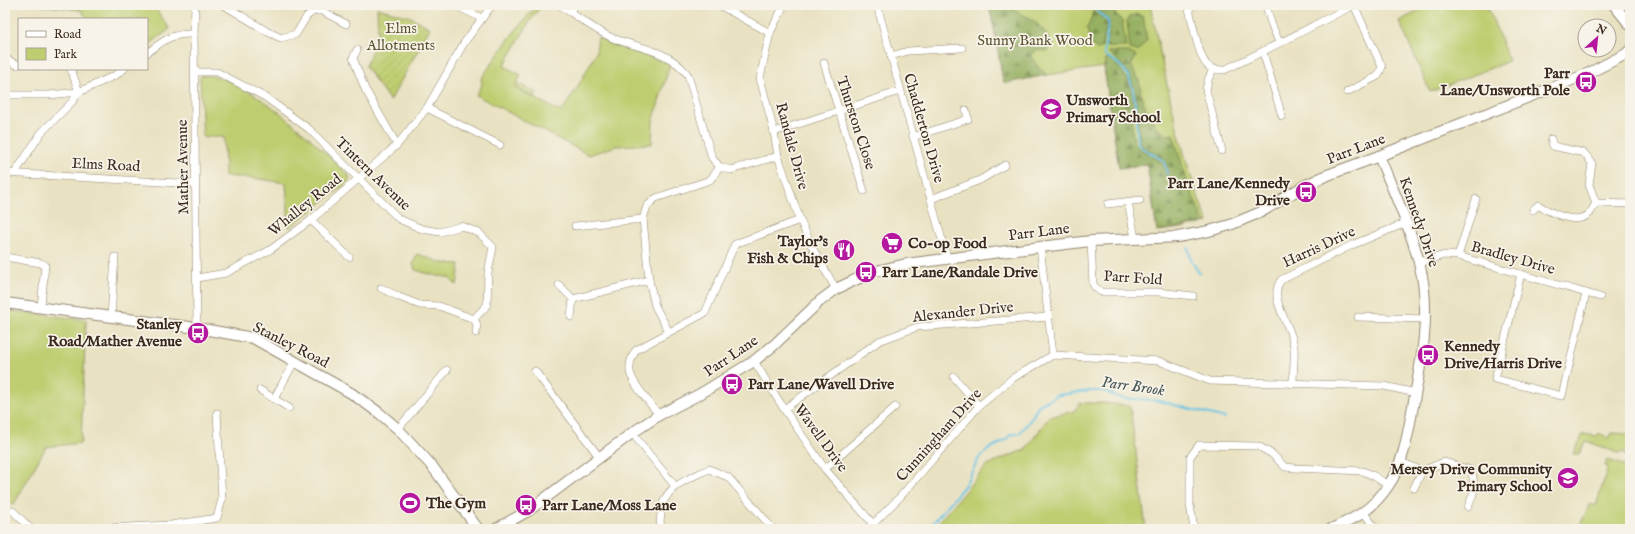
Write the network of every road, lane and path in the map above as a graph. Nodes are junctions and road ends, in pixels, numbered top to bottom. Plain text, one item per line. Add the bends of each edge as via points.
1 (195, 5) edge
2 (224, 5) edge
3 (455, 5) edge
4 (492, 5) edge
5 (560, 5) edge
6 (575, 5) edge
7 (719, 5) edge
8 (784, 5) edge
9 (876, 5) edge
10 (1188, 5) edge
11 (1266, 5) edge
12 (1354, 5) edge
13 (1614, 5) edge
14 (570, 12) junction
15 (481, 18) junction
16 (346, 24) dead end
17 (1630, 25) edge
18 (770, 33) junction
19 (194, 34) junction
20 (1279, 42) junction
21 (962, 48) dead end
22 (357, 50) dead end
23 (1630, 50) edge
24 (148, 52) edge
25 (1263, 52) junction
26 (891, 56) junction
27 (5, 58) edge
28 (824, 63) dead end
29 (18, 64) edge
30 (1213, 69) junction
31 (71, 70) edge
32 (123, 70) edge
33 (195, 72) junction
34 (80, 92) junction
35 (900, 92) junction
36 (1347, 92) dead end
37 (5, 95) edge
38 (427, 108) junction
39 (966, 110) dead end
40 (839, 111) junction
41 (1282, 116) dead end
42 (774, 132) junction
43 (913, 137) junction
44 (1551, 139) dead end
45 (397, 145) junction
46 (500, 145) dead end
47 (1222, 151) dead end
48 (778, 156) junction
49 (1379, 156) junction
50 (1005, 165) dead end
51 (720, 167) junction
52 (5, 173) edge
53 (15, 173) junction
54 (359, 179) junction
55 (196, 184) junction
56 (864, 191) dead end
57 (931, 199) junction
58 (1140, 200) dead end
59 (1128, 202) junction
60 (1472, 203) dead end
61 (1596, 203) junction
62 (1108, 204) dead end
63 (1630, 204) edge
64 (1532, 210) dead end
65 (643, 219) junction
66 (311, 220) junction
67 (800, 220) junction
68 (1406, 223) junction
69 (574, 226) dead end
70 (1135, 238) junction
71 (1091, 241) junction
72 (1040, 247) junction
73 (1458, 256) junction
74 (5, 257) edge
75 (115, 257) dead end
76 (350, 257) dead end
77 (947, 258) junction
78 (1419, 263) junction
79 (1521, 274) junction
80 (197, 278) junction
81 (649, 280) junction
82 (559, 285) dead end
83 (381, 288) dead end
84 (836, 289) junction
85 (1586, 293) junction
86 (1193, 296) dead end
87 (1600, 297) dead end
88 (573, 299) junction
89 (5, 303) edge
90 (41, 307) junction
91 (111, 317) junction
92 (571, 317) dead end
93 (1049, 317) junction
94 (1358, 317) dead end
95 (474, 319) junction
96 (1426, 319) junction
97 (197, 328) junction
98 (669, 332) junction
99 (476, 333) dead end
100 (1053, 355) junction
101 (754, 361) junction
102 (294, 362) junction
103 (447, 370) dead end
104 (535, 370) dead end
105 (954, 377) dead end
106 (1293, 384) junction
107 (260, 390) dead end
108 (1416, 393) junction
109 (274, 399) junction
110 (979, 406) junction
111 (895, 407) dead end
112 (289, 408) dead end
113 (784, 409) junction
114 (217, 413) dead end
115 (659, 415) junction
116 (398, 429) junction
117 (632, 433) junction
118 (600, 458) junction
119 (1401, 462) junction
120 (825, 469) junction
121 (1422, 471) junction
122 (675, 486) junction
123 (1389, 486) junction
124 (1414, 488) dead end
125 (1468, 507) dead end
126 (5, 510) edge
127 (1364, 513) junction
128 (873, 524) junction
129 (171, 527) edge
130 (31, 529) edge
131 (85, 529) edge
132 (478, 529) edge
133 (496, 529) edge
134 (663, 529) edge
135 (773, 529) edge
136 (866, 529) edge
137 (1194, 529) edge
138 (1331, 529) edge
139 (1376, 529) edge

1 - 19 street, Mather Avenue
2 - 16 street via 281,38 296,34 307,16 314,11 322,11
3 - 15 street
4 - 15 street, Whalley Road
5 - 14 street
6 - 14 street
7 - 18 street
8 - 18 street, Randale Drive
9 - 26 street, Chadderton Drive
10 - 30 street via 1201,57 1205,64
11 - 20 street
12 - 20 street
12 - 36 street via 1382,67 1378,76
13 - 17 street
14 - 51 street via 609,36 661,54 680,64 688,75 712,158
15 - 38 street, Whalley Road
18 - 42 street, Randale Drive via 760,78
19 - 24 street via 169,37
19 - 33 street, Mather Avenue
20 - 25 street
21 - 26 street via 908,51
22 - 45 street via 354,58 365,89
23 - 49 street, Parr Lane via 1587,74
25 - 30 street via 1224,70
25 - 41 street
26 - 35 street, Chadderton Drive
27 - 29 street
28 - 40 street, Thurston Close
30 - 47 street via 1206,90
31 - 34 street
32 - 34 street
33 - 54 street, Tintern Avenue via 217,72 265,97 309,130
33 - 55 street, Mather Avenue
34 - 37 street
34 - 53 street via 41,133
35 - 40 street
35 - 43 street, Chadderton Drive
38 - 45 street, Whalley Road
38 - 46 street
39 - 43 street via 968,120
40 - 42 street
40 - 56 street, Thurston Close
42 - 48 street, Randale Drive
43 - 57 street, Chadderton Drive
44 - 61 street via 1553,146 1584,153 1592,163 1589,185
45 - 54 street, Whalley Road
48 - 51 street via 731,170
48 - 67 street, Randale Drive
49 - 68 street, Kennedy Drive
49 - 70 street, Parr Lane via 1304,186 1261,212 1230,225 1193,235
50 - 57 street via 980,180
51 - 65 street via 710,180 656,198 647,206
52 - 53 street, Elms Road
53 - 55 street, Elms Road
54 - 66 street, Whalley Road
54 - 95 street, Tintern Avenue via 399,219 422,230 440,232 462,226 479,233 494,247 488,273 486,305
55 - 80 street, Mather Avenue
57 - 77 street, Chadderton Drive
58 - 59 street
59 - 62 street
59 - 70 street
60 - 73 street
61 - 63 street
61 - 64 street via 1589,214 1581,218 1560,216 1538,205
65 - 69 street
65 - 81 street
66 - 76 street
66 - 80 street, Whalley Road via 270,250 226,274
67 - 84 street, Randale Drive via 814,252
67 - 98 street via 735,244 705,313
68 - 78 street, Kennedy Drive
68 - 106 street, Harris Drive via 1352,245 1281,280 1276,289 1276,296 1294,346
70 - 71 street, Parr Lane
71 - 72 street, Parr Lane
71 - 86 street, Parr Fold via 1093,284 1101,292 1158,292
72 - 77 street, Parr Lane
72 - 93 street
73 - 78 street, Bradley Drive via 1444,256
73 - 79 street, Bradley Drive
74 - 90 street via 45,265
75 - 91 street
77 - 84 street, Parr Lane via 872,272
78 - 96 street, Kennedy Drive
79 - 85 street, Bradley Drive
79 - 85 street via 1495,379 1562,396
80 - 97 street, Mather Avenue
81 - 88 street
81 - 98 street via 655,306
82 - 88 street
83 - 95 street via 420,305 439,306
84 - 101 street, Parr Lane
85 - 87 street, Bradley Drive
88 - 92 street
89 - 90 street, Stanley Road
90 - 91 street, Stanley Road
91 - 97 street, Stanley Road
93 - 100 street
93 - 113 street, Alexander Drive via 917,327 879,341
94 - 96 street
95 - 99 street via 477,325
96 - 108 street, Kennedy Drive
97 - 102 street, Stanley Road via 253,338
98 - 115 street via 636,350 631,358 630,371 634,381
100 - 106 street via 1159,361 1210,381
100 - 110 street, Cunningham Drive via 1013,378
101 - 113 street, Wavell Drive
101 - 115 street, Parr Lane via 700,394
102 - 109 street
102 - 116 street, Stanley Road via 359,398
103 - 116 street
104 - 118 street
105 - 110 street
106 - 108 street via 1384,386
107 - 109 street
108 - 119 street, Kennedy Drive
109 - 112 street
110 - 128 street, Cunningham Drive via 900,497
111 - 120 street
113 - 120 street, Wavell Drive
114 - 129 street via 222,499 217,518
115 - 117 street, Parr Lane
116 - 132 street, Stanley Road via 436,472
117 - 118 street, Parr Lane
117 - 122 street
118 - 133 street, Parr Lane via 528,512
119 - 121 street
119 - 123 street, Kennedy Drive
120 - 128 street, Wavell Drive
121 - 124 street
121 - 125 street via 1444,462 1471,470 1475,492
122 - 134 street via 661,503 660,525
122 - 135 street via 709,469 728,477
123 - 127 street, Kennedy Drive
123 - 137 street via 1363,471 1284,467 1272,454 1258,446 1199,445 1190,457 1190,505
126 - 130 street via 13,511
127 - 138 street, Kennedy Drive
127 - 139 street
128 - 136 street, Cunningham Drive
129 - 131 street

